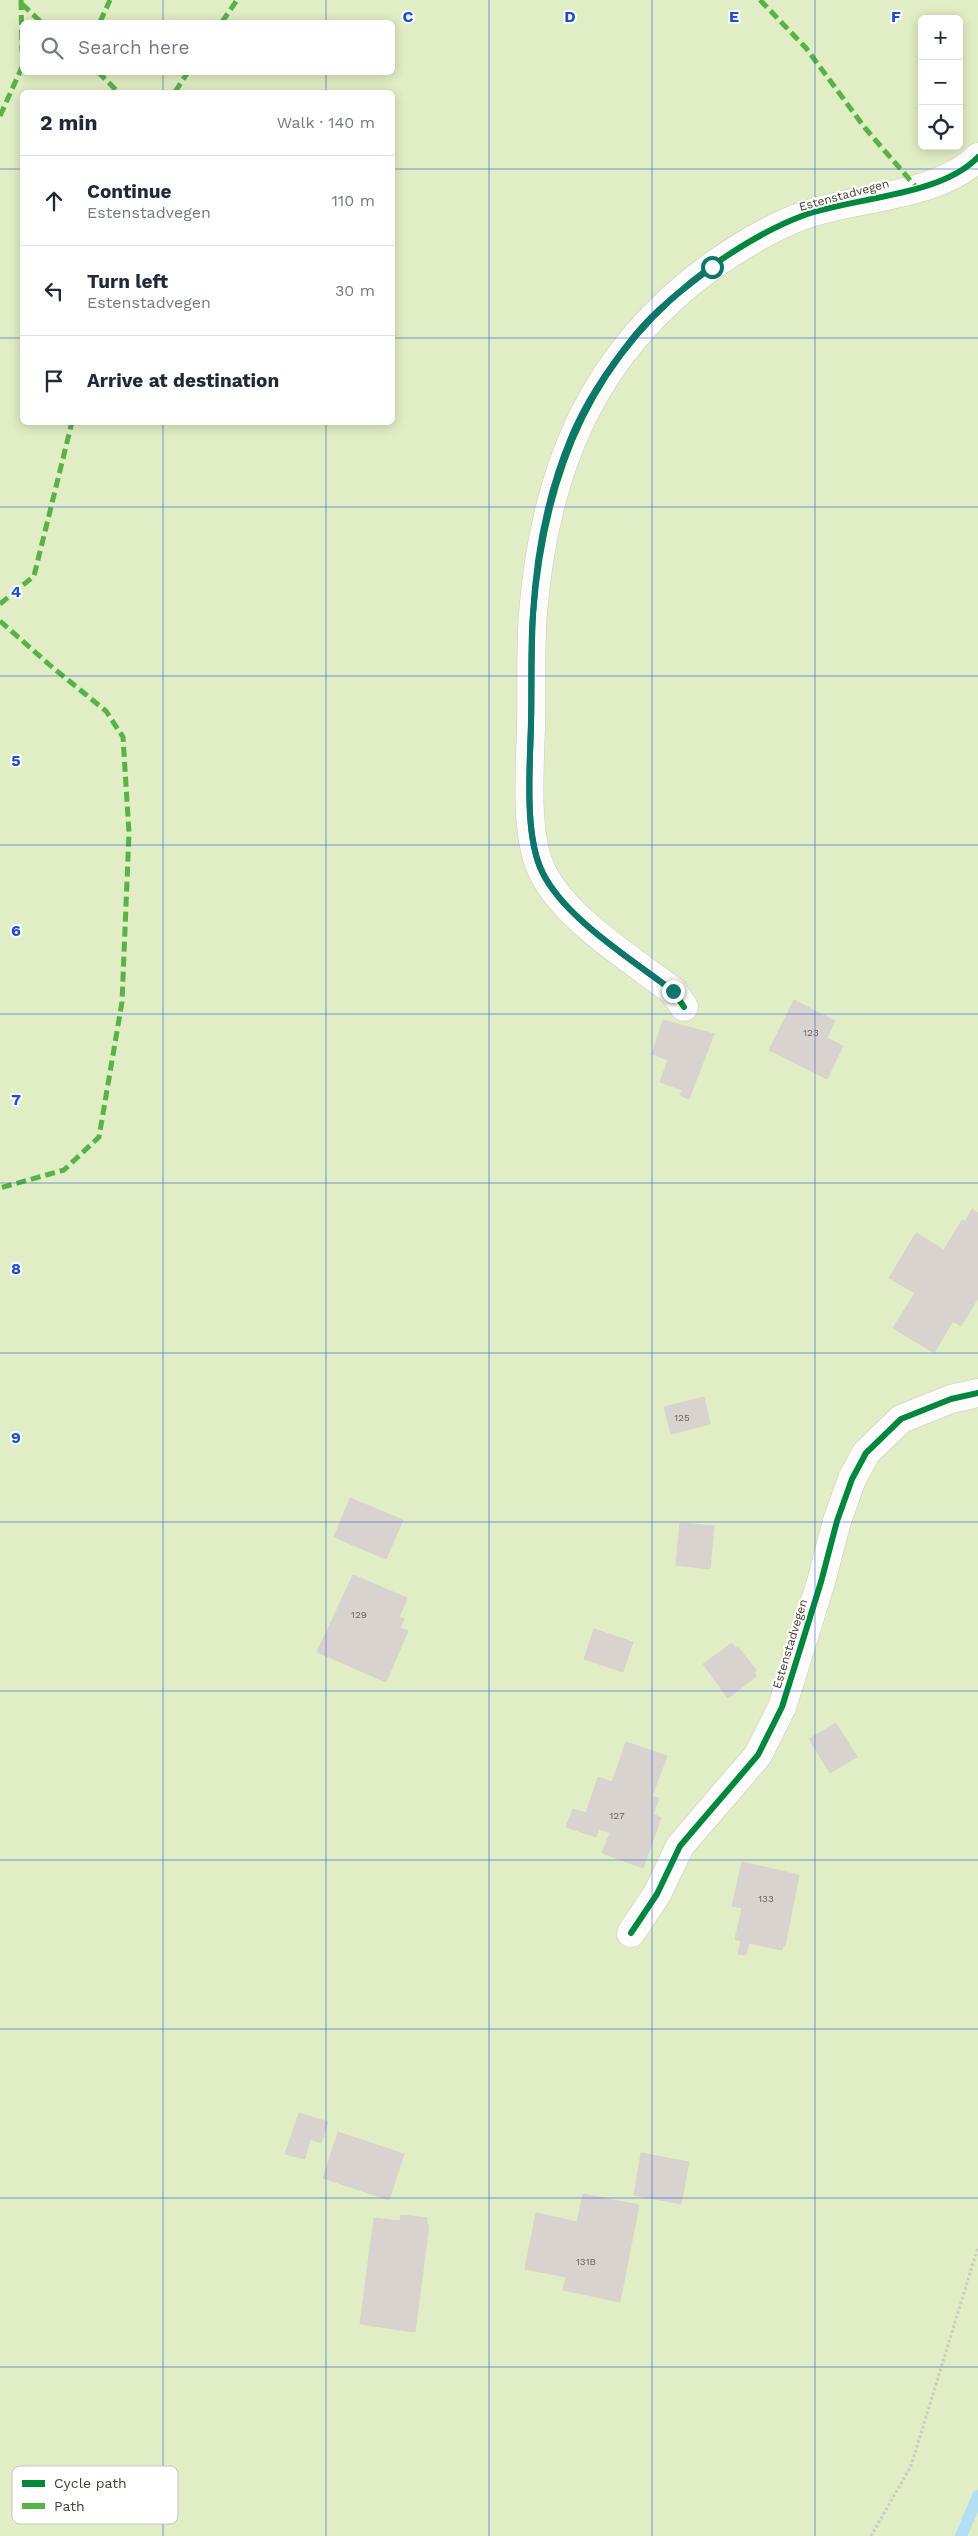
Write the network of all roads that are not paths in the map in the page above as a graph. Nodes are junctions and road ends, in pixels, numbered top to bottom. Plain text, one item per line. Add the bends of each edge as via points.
1 (978, 157) edge
2 (684, 1007) dead end
3 (978, 1392) edge
4 (631, 1933) dead end

1 - 2 street, Estenstadvegen via 939,181 801,216 748,243 712,267 637,333 602,381 572,437 557,479 541,547 533,615 530,783 533,841 542,872 556,894 581,920 673,991
3 - 4 street, Estenstadvegen via 951,1398 901,1419 866,1453 852,1479 837,1521 782,1707 758,1754 680,1846 657,1894

